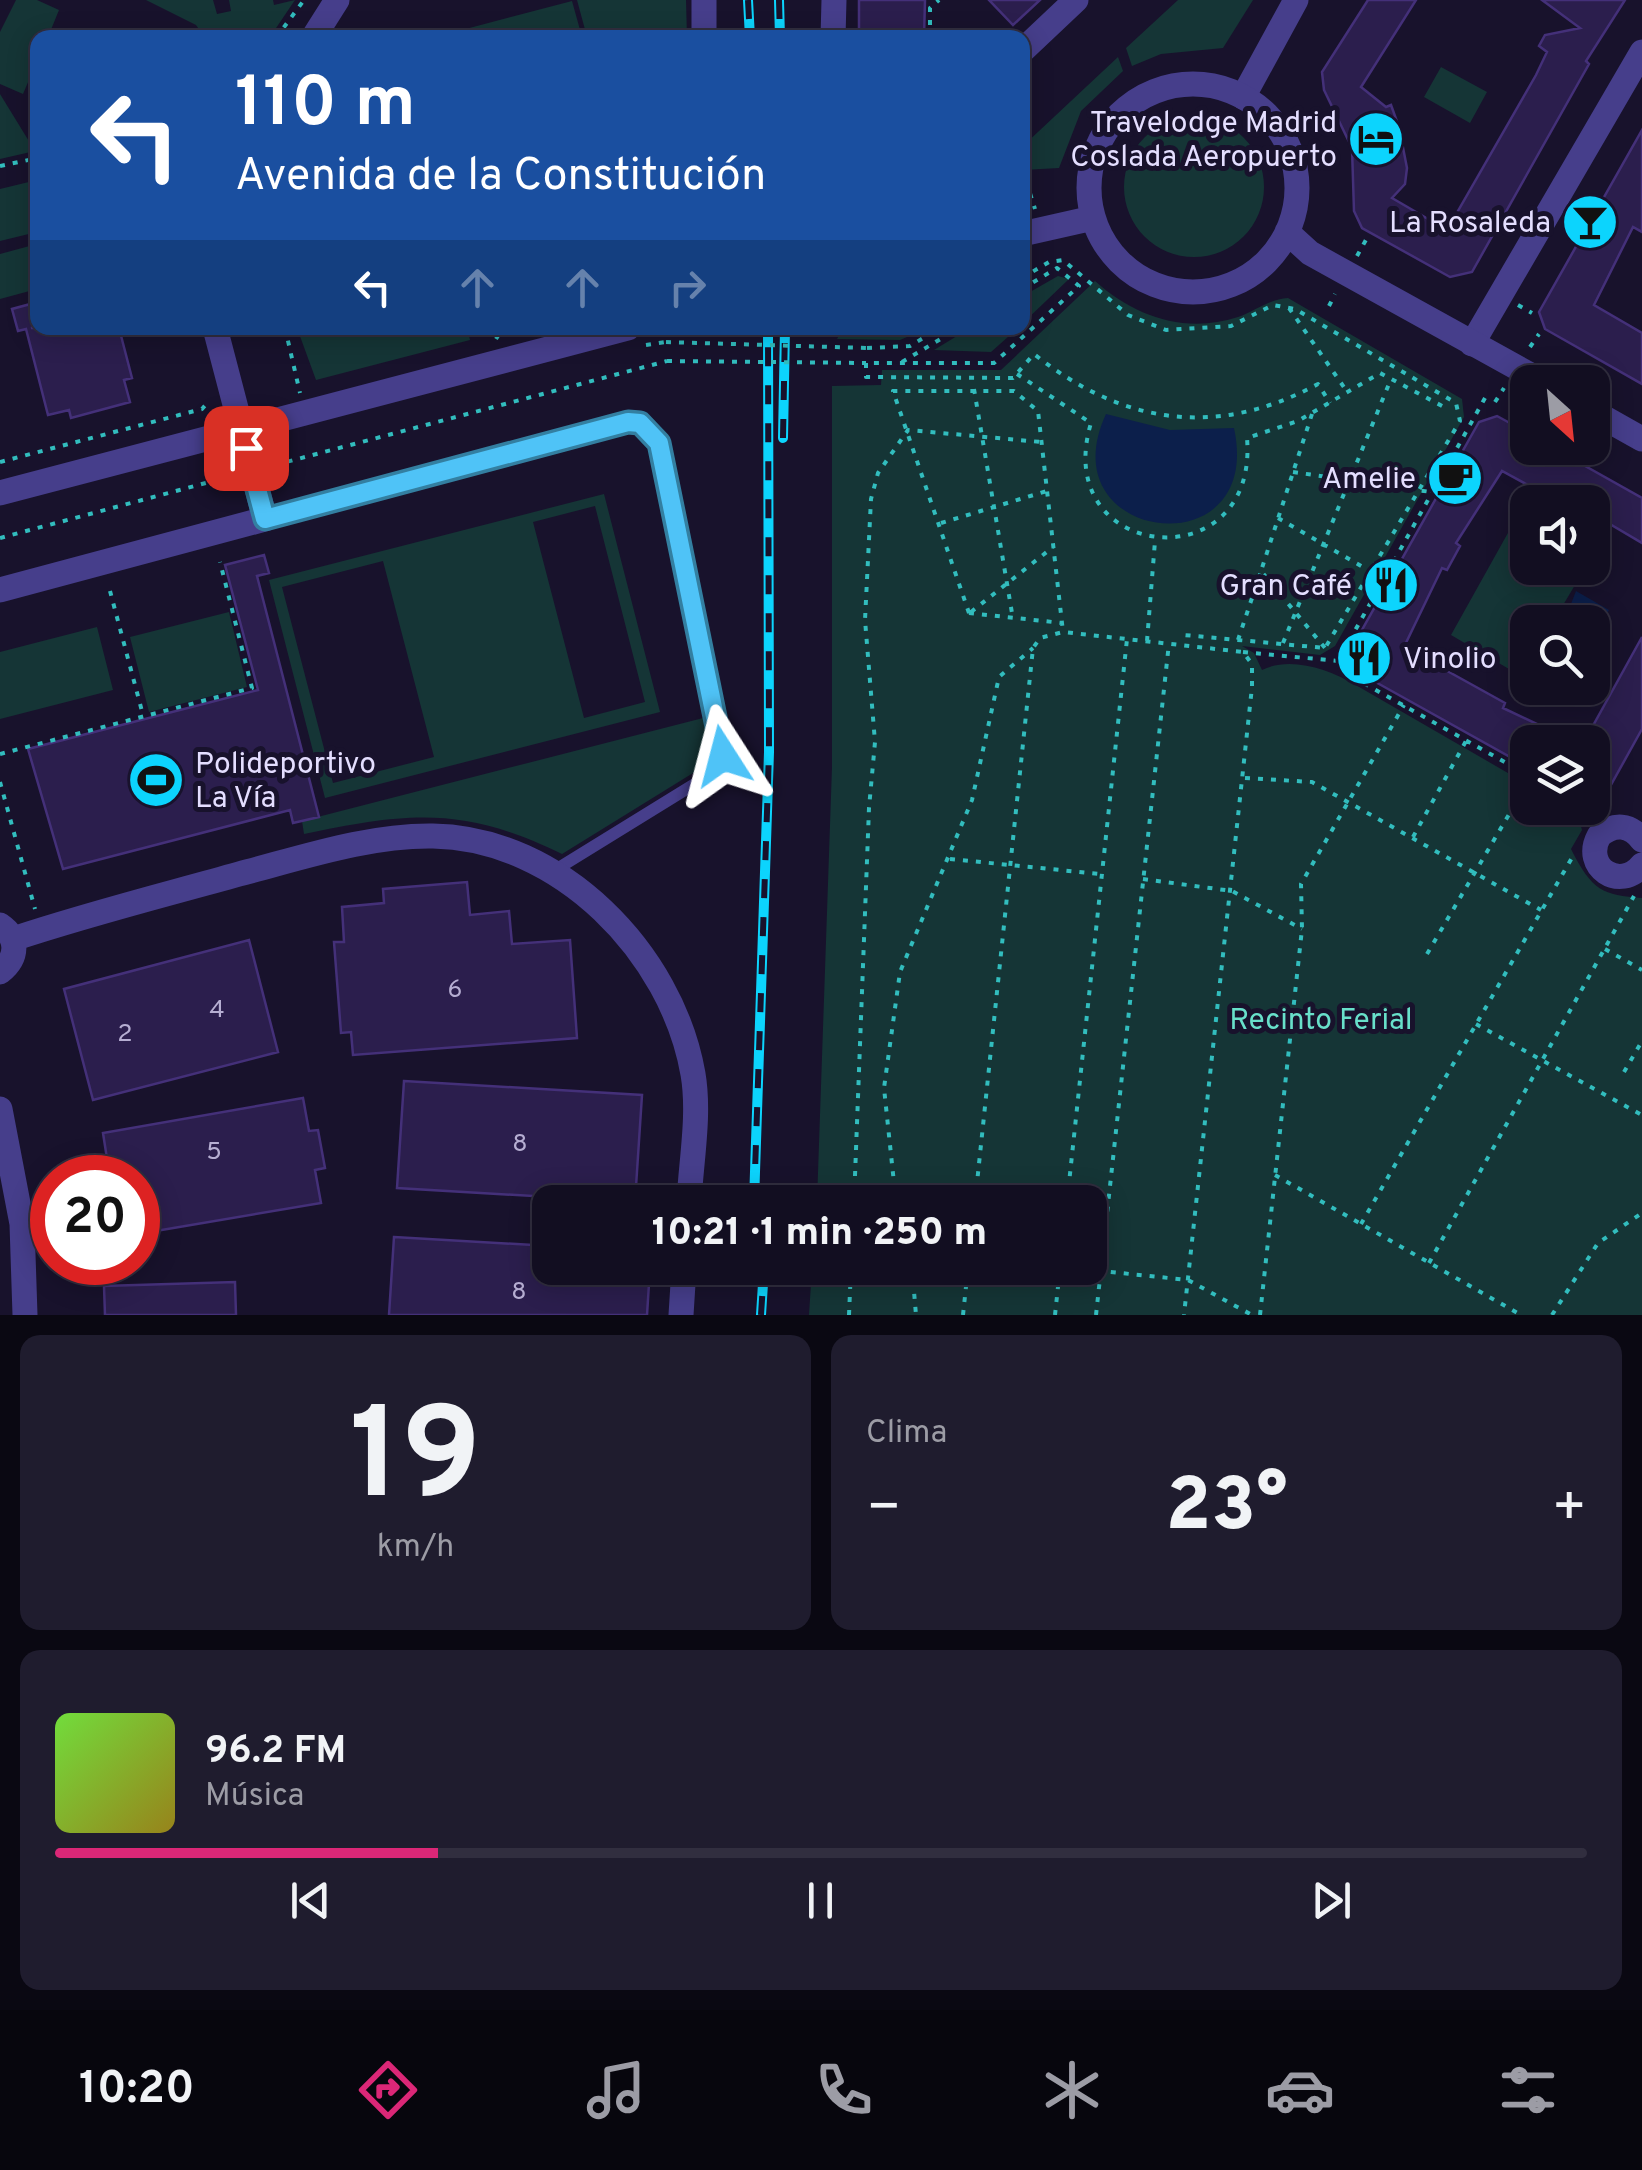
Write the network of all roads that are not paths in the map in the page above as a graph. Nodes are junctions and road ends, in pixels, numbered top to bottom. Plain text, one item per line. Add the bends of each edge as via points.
1 (337, 0) edge
2 (704, 0) edge
3 (834, 0) edge
4 (1076, 0) edge
5 (1296, 0) edge
6 (318, 30) edge
7 (704, 30) edge
8 (833, 30) edge
9 (1030, 43) edge
10 (1642, 52) edge
11 (1244, 97) junction
12 (1093, 218) junction
13 (1030, 232) edge
14 (1287, 232) junction
15 (217, 335) edge
16 (601, 335) edge
17 (1472, 344) junction
18 (1511, 365) edge
19 (1610, 421) edge
20 (240, 430) junction
21 (1642, 439) edge
22 (0, 490) edge
23 (265, 519) junction
24 (0, 590) edge
25 (1639, 827) edge
26 (550, 874) junction
27 (1640, 876) edge
28 (6, 932) edge
29 (0, 972) edge
30 (0, 1109) edge
31 (689, 1185) edge
32 (683, 1285) edge
33 (25, 1315) edge
34 (680, 1315) edge

1 - 6 street
2 - 7 street
3 - 8 street
4 - 9 street
5 - 11 street
10 - 17 street
11 - 12 street via 1184,84 1128,108 1094,158
11 - 14 street via 1266,114 1290,149 1297,191
12 - 13 street
12 - 14 street via 1121,264 1150,283 1185,292 1237,282 1266,262
14 - 17 street via 1310,254
15 - 20 street
16 - 20 street
17 - 18 street
19 - 21 street
20 - 22 street
20 - 23 street
23 - 24 street
23 - 26 lane via 628,422 651,430 659,443 723,756 706,777
25 - 27 street via 1614,827 1599,836 1595,862 1614,877
26 - 28 street via 485,843 432,836 338,848
26 - 31 street via 613,918 675,1009 694,1078
28 - 29 street via 13,957
30 - 33 street via 22,1224
32 - 34 street

